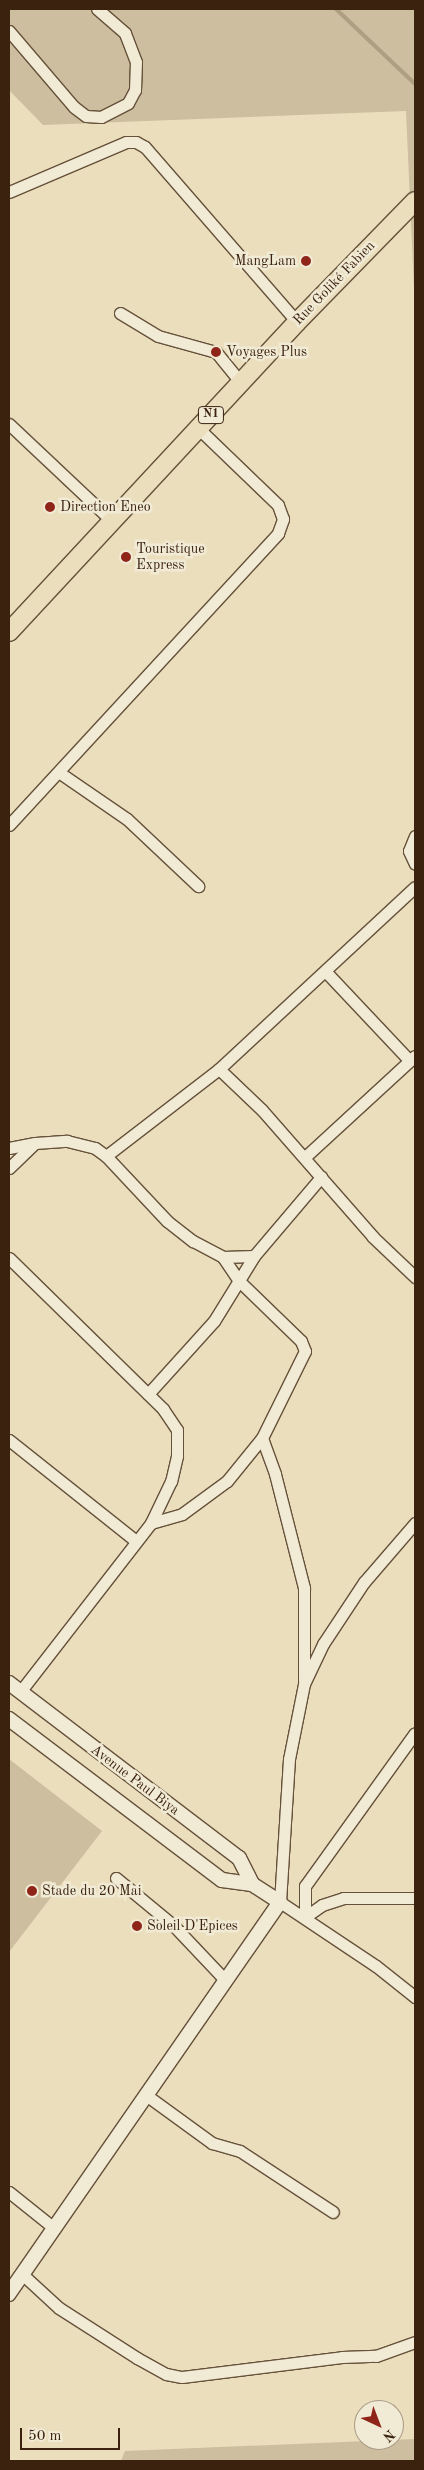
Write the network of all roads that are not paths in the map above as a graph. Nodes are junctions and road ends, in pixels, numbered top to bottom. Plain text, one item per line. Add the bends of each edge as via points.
1 (97, 9) edge
2 (9, 32) edge
3 (9, 192) edge
4 (415, 201) edge
5 (120, 313) dead end
6 (297, 322) junction
7 (241, 383) junction
8 (9, 424) edge
9 (198, 428) junction
10 (112, 521) junction
11 (9, 632) edge
12 (60, 773) junction
13 (9, 825) edge
14 (415, 836) edge
15 (415, 864) edge
16 (198, 886) dead end
17 (415, 887) edge
18 (326, 972) junction
19 (412, 1058) edge
20 (219, 1069) junction
21 (34, 1143) junction
22 (9, 1148) edge
23 (106, 1156) junction
24 (304, 1157) junction
25 (9, 1168) edge
26 (321, 1176) junction
27 (254, 1256) junction
28 (223, 1257) junction
29 (9, 1258) edge
30 (414, 1274) edge
31 (239, 1281) junction
32 (148, 1394) junction
33 (262, 1438) junction
34 (9, 1440) edge
35 (151, 1523) junction
36 (415, 1523) edge
37 (136, 1541) junction
38 (9, 1683) edge
39 (304, 1684) junction
40 (20, 1692) junction
41 (9, 1719) edge
42 (415, 1733) edge
43 (116, 1878) dead end
44 (252, 1884) junction
45 (415, 1898) edge
46 (280, 1902) junction
47 (305, 1917) junction
48 (225, 1980) junction
49 (415, 1997) edge
50 (146, 2095) junction
51 (9, 2192) edge
52 (333, 2212) dead end
53 (54, 2228) junction
54 (22, 2274) junction
55 (9, 2294) edge
56 (415, 2342) edge

1 - 2 street via 125,34 136,62 135,90 128,103 101,117 86,116 74,107
3 - 6 street via 126,142 136,142 144,147
4 - 6 highway, Rue Goliké Fabien / N1
5 - 7 street via 158,336 216,352
6 - 7 highway, Rue Goliké Fabien / N1
7 - 9 highway, Rue Goliké Fabien / N1
8 - 10 street
9 - 10 highway, Rue Goliké Fabien / N1
9 - 12 street via 278,505 283,519 278,533
10 - 11 highway, Rue Goliké Fabien / N1
12 - 13 street
12 - 16 street via 127,818
14 - 15 street via 409,851
17 - 18 street
18 - 19 street
18 - 20 street
19 - 24 street
20 - 23 street
20 - 24 street
21 - 22 street
21 - 23 street via 74,1142
21 - 25 street
23 - 28 street via 167,1221 193,1241
24 - 26 street
26 - 27 street
26 - 30 street via 373,1237
27 - 28 street
27 - 31 street
28 - 31 street
29 - 32 street
31 - 32 street via 214,1321
31 - 33 street via 301,1341 305,1350
32 - 35 street via 177,1430 177,1456 171,1480
33 - 35 street via 227,1481 182,1514
33 - 39 street via 276,1474 304,1588
34 - 37 street
35 - 37 street
36 - 39 street via 364,1582 323,1644
37 - 40 street
38 - 40 street, Avenue Paul Biya
39 - 46 street via 289,1759
40 - 44 street, Avenue Paul Biya via 239,1858
41 - 44 street via 222,1880
42 - 47 street via 305,1886
43 - 48 street via 174,1926
44 - 46 street
45 - 47 street via 343,1898 322,1905
46 - 47 street
46 - 48 street
47 - 49 street
48 - 50 street
50 - 52 street via 191,2130 212,2143 240,2152
50 - 53 street
51 - 53 street
53 - 54 street
54 - 55 street
54 - 56 street via 59,2308 166,2374 182,2377 342,2357 376,2356

